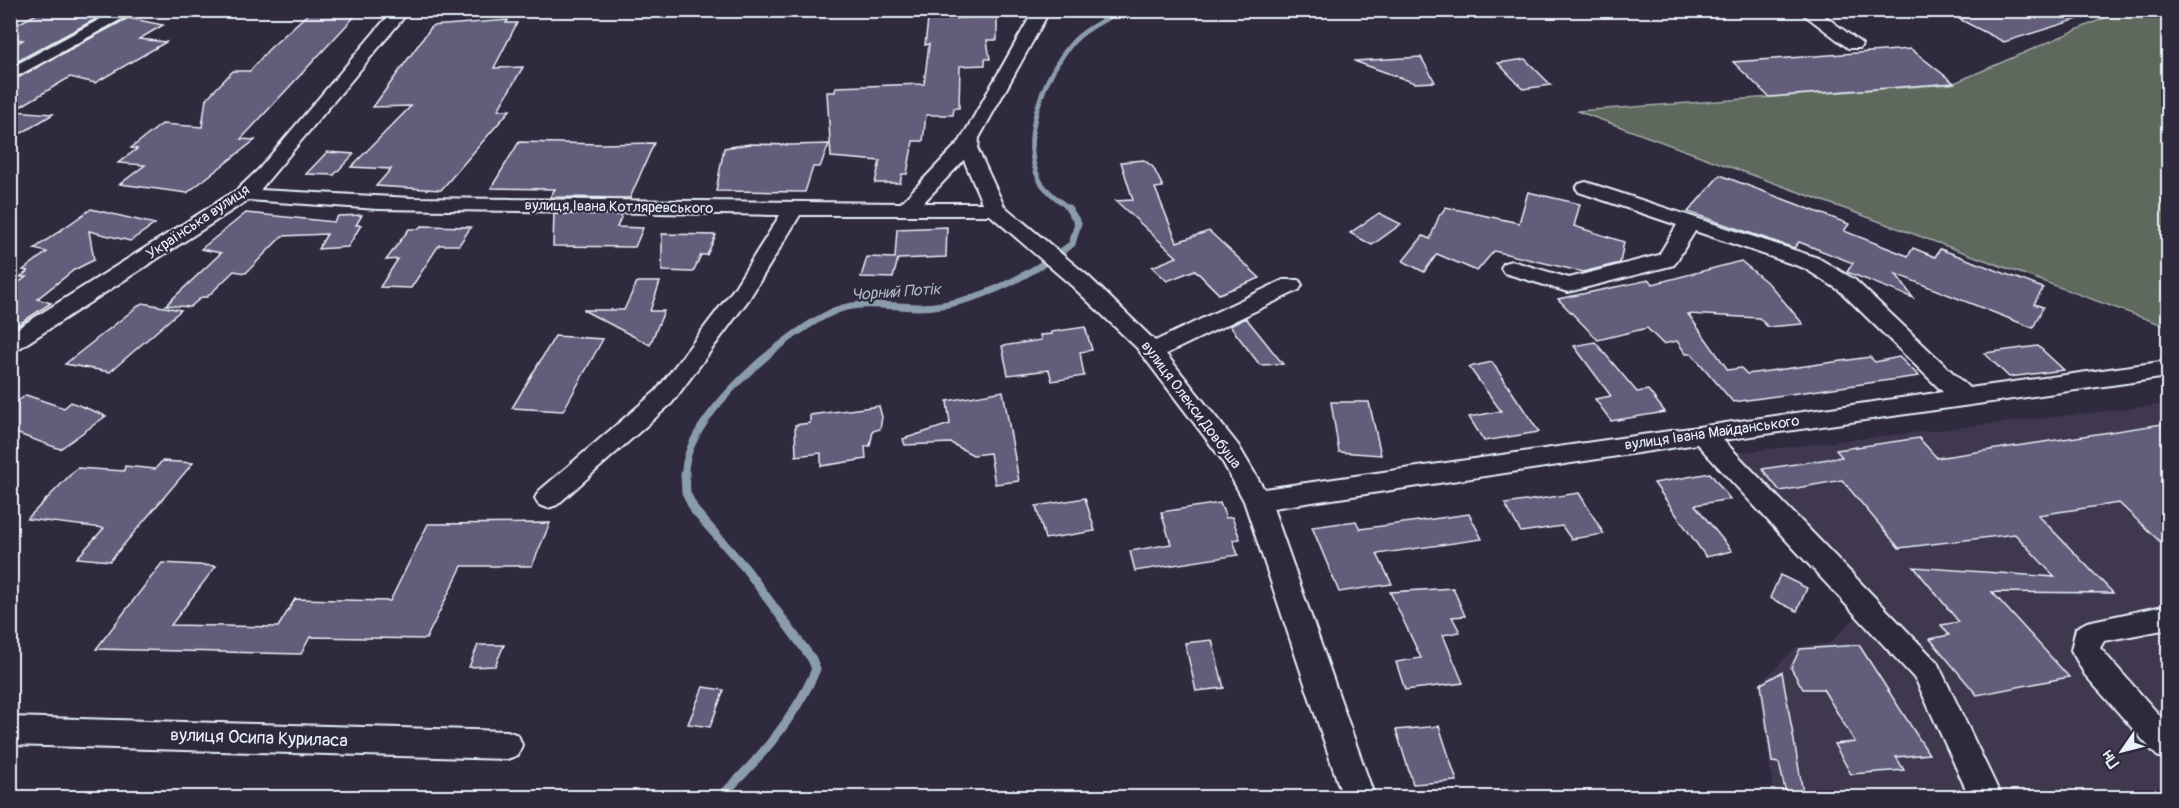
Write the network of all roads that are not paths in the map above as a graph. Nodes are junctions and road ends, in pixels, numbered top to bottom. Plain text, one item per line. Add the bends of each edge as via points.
1 (130, 10) edge
2 (402, 10) edge
3 (1042, 10) edge
4 (1806, 10) edge
5 (1854, 44) dead end
6 (10, 75) edge
7 (968, 144) junction
8 (1586, 188) dead end
9 (244, 194) junction
10 (906, 209) junction
11 (995, 209) junction
12 (793, 210) junction
13 (1689, 223) junction
14 (1512, 268) dead end
15 (1291, 285) dead end
16 (10, 344) edge
17 (1153, 351) junction
18 (2169, 369) edge
19 (1963, 397) junction
20 (1702, 434) junction
21 (548, 498) dead end
22 (1257, 500) junction
23 (2169, 617) edge
24 (10, 731) edge
25 (507, 745) dead end
26 (2169, 746) edge
27 (1359, 798) edge
28 (1986, 798) edge

1 - 6 street
2 - 9 street, Українська вулиця via 266,173
3 - 7 street
4 - 5 street
7 - 10 street
7 - 11 street, вулиця Олекси Довбуша
8 - 13 street
9 - 12 street, вулиця Івана Котляревського via 300,201
9 - 16 street, Українська вулиця
10 - 11 street, вулиця Івана Котляревського
10 - 12 street, вулиця Івана Котляревського
11 - 17 street, вулиця Олекси Довбуша
12 - 21 street via 741,294 664,397
13 - 14 street via 1667,260 1568,285
13 - 19 street via 1811,263 1847,285
15 - 17 street
17 - 22 street, вулиця Олекси Довбуша via 1229,451
18 - 19 street, вулиця Івана Майданського
19 - 20 street, вулиця Івана Майданського
20 - 22 street, вулиця Івана Майданського
20 - 28 street via 1927,671
22 - 27 street, вулиця Олекси Довбуша
23 - 26 street via 2097,630 2086,637 2085,650 2095,666
24 - 25 street, вулиця Осипа Куриласа

